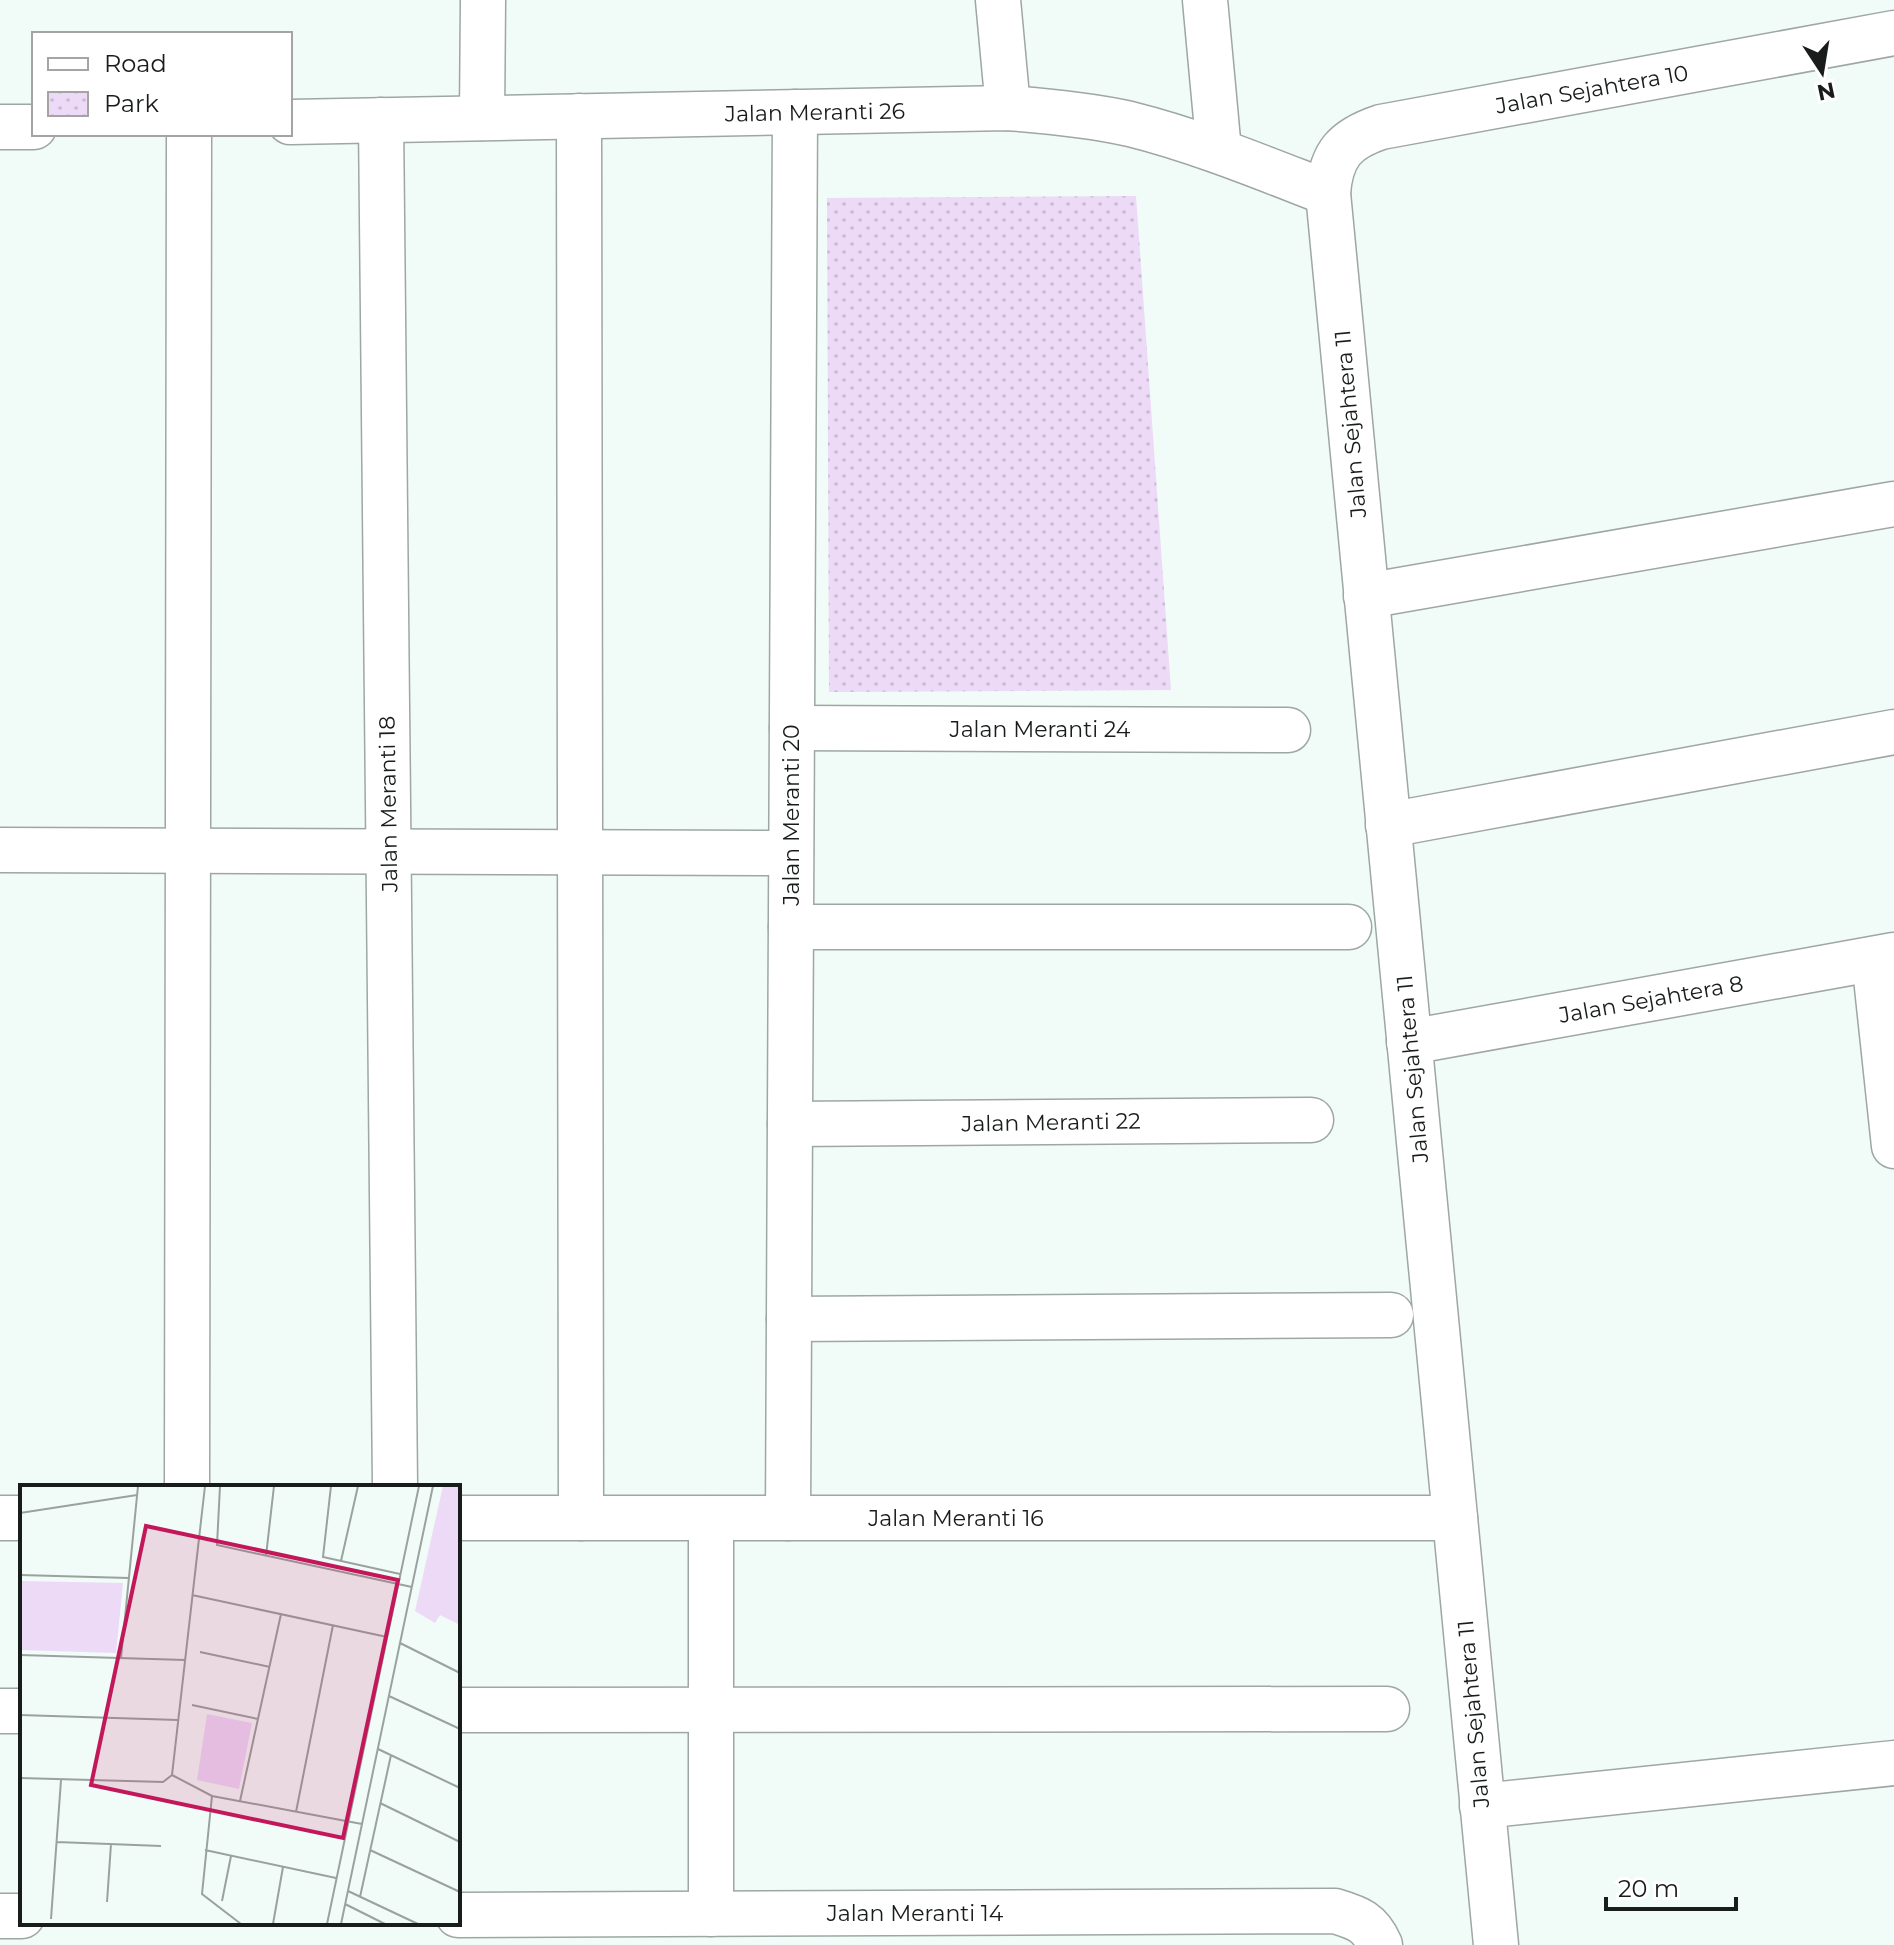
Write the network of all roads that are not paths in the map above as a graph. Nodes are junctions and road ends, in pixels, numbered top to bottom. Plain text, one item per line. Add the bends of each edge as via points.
1 (483, 0) edge
2 (998, 0) edge
3 (1205, 0) edge
4 (1894, 33) edge
5 (1008, 108) junction
6 (795, 112) junction
7 (579, 116) junction
8 (482, 118) junction
9 (381, 120) junction
10 (292, 122) edge
11 (0, 127) edge
12 (32, 127) edge
13 (189, 136) edge
14 (1219, 151) junction
15 (1328, 193) junction
16 (1894, 504) edge
17 (1366, 596) junction
18 (792, 728) junction
19 (1288, 730) dead end
20 (1894, 732) edge
21 (1388, 825) junction
22 (0, 850) edge
23 (188, 850) junction
24 (388, 852) junction
25 (580, 852) junction
26 (791, 853) junction
27 (791, 927) junction
28 (1349, 927) dead end
29 (1884, 957) edge
30 (1409, 1042) junction
31 (1311, 1120) dead end
32 (790, 1124) junction
33 (1894, 1146) edge
34 (1391, 1315) dead end
35 (789, 1319) junction
36 (187, 1485) edge
37 (395, 1485) edge
38 (460, 1518) edge
39 (581, 1518) junction
40 (788, 1518) junction
41 (1455, 1518) junction
42 (711, 1519) junction
43 (1387, 1709) dead end
44 (460, 1710) edge
45 (711, 1710) junction
46 (1894, 1763) edge
47 (1482, 1806) junction
48 (711, 1914) junction
49 (460, 1915) edge
50 (1180, 1928) edge
51 (777, 1929) edge
52 (983, 1929) edge
53 (1375, 1935) edge
54 (1496, 1945) edge

1 - 8 street
2 - 5 street
3 - 14 street
4 - 15 street, Jalan Sejahtera 10 via 1381,127 1346,144 1335,158
5 - 6 street, Jalan Meranti 26
5 - 14 street, Jalan Meranti 26 via 1129,124
6 - 7 street, Jalan Meranti 26
6 - 18 street, Jalan Meranti 20
7 - 8 street, Jalan Meranti 26
7 - 25 street
8 - 9 street, Jalan Meranti 26
9 - 10 street, Jalan Meranti 26
9 - 24 street, Jalan Meranti 18
11 - 12 street
13 - 23 street
14 - 15 street, Jalan Meranti 26
15 - 17 street, Jalan Sejahtera 11
16 - 17 street
17 - 21 street, Jalan Sejahtera 11
18 - 19 street, Jalan Meranti 24
18 - 26 street, Jalan Meranti 20
20 - 21 street
21 - 30 street, Jalan Sejahtera 11
22 - 23 street
23 - 24 street
23 - 36 street
24 - 25 street
24 - 37 street, Jalan Meranti 18
25 - 26 street
25 - 39 street
26 - 27 street, Jalan Meranti 20
27 - 28 street
27 - 32 street, Jalan Meranti 20
29 - 30 street, Jalan Sejahtera 8
29 - 33 street
30 - 41 street, Jalan Sejahtera 11
31 - 32 street, Jalan Meranti 22
32 - 35 street, Jalan Meranti 20
34 - 35 street
35 - 40 street, Jalan Meranti 20
38 - 39 street, Jalan Meranti 16
39 - 42 street, Jalan Meranti 16
40 - 41 street, Jalan Meranti 16
40 - 42 street, Jalan Meranti 16
41 - 47 street, Jalan Sejahtera 11
42 - 45 street
43 - 45 street
44 - 45 street
45 - 48 street
46 - 47 street
47 - 54 street, Jalan Sejahtera 11
48 - 49 street, Jalan Meranti 14
48 - 51 street, Jalan Meranti 14
50 - 52 street, Jalan Meranti 14
50 - 53 street, Jalan Meranti 14 via 1335,1911 1353,1916
51 - 52 street, Jalan Meranti 14

